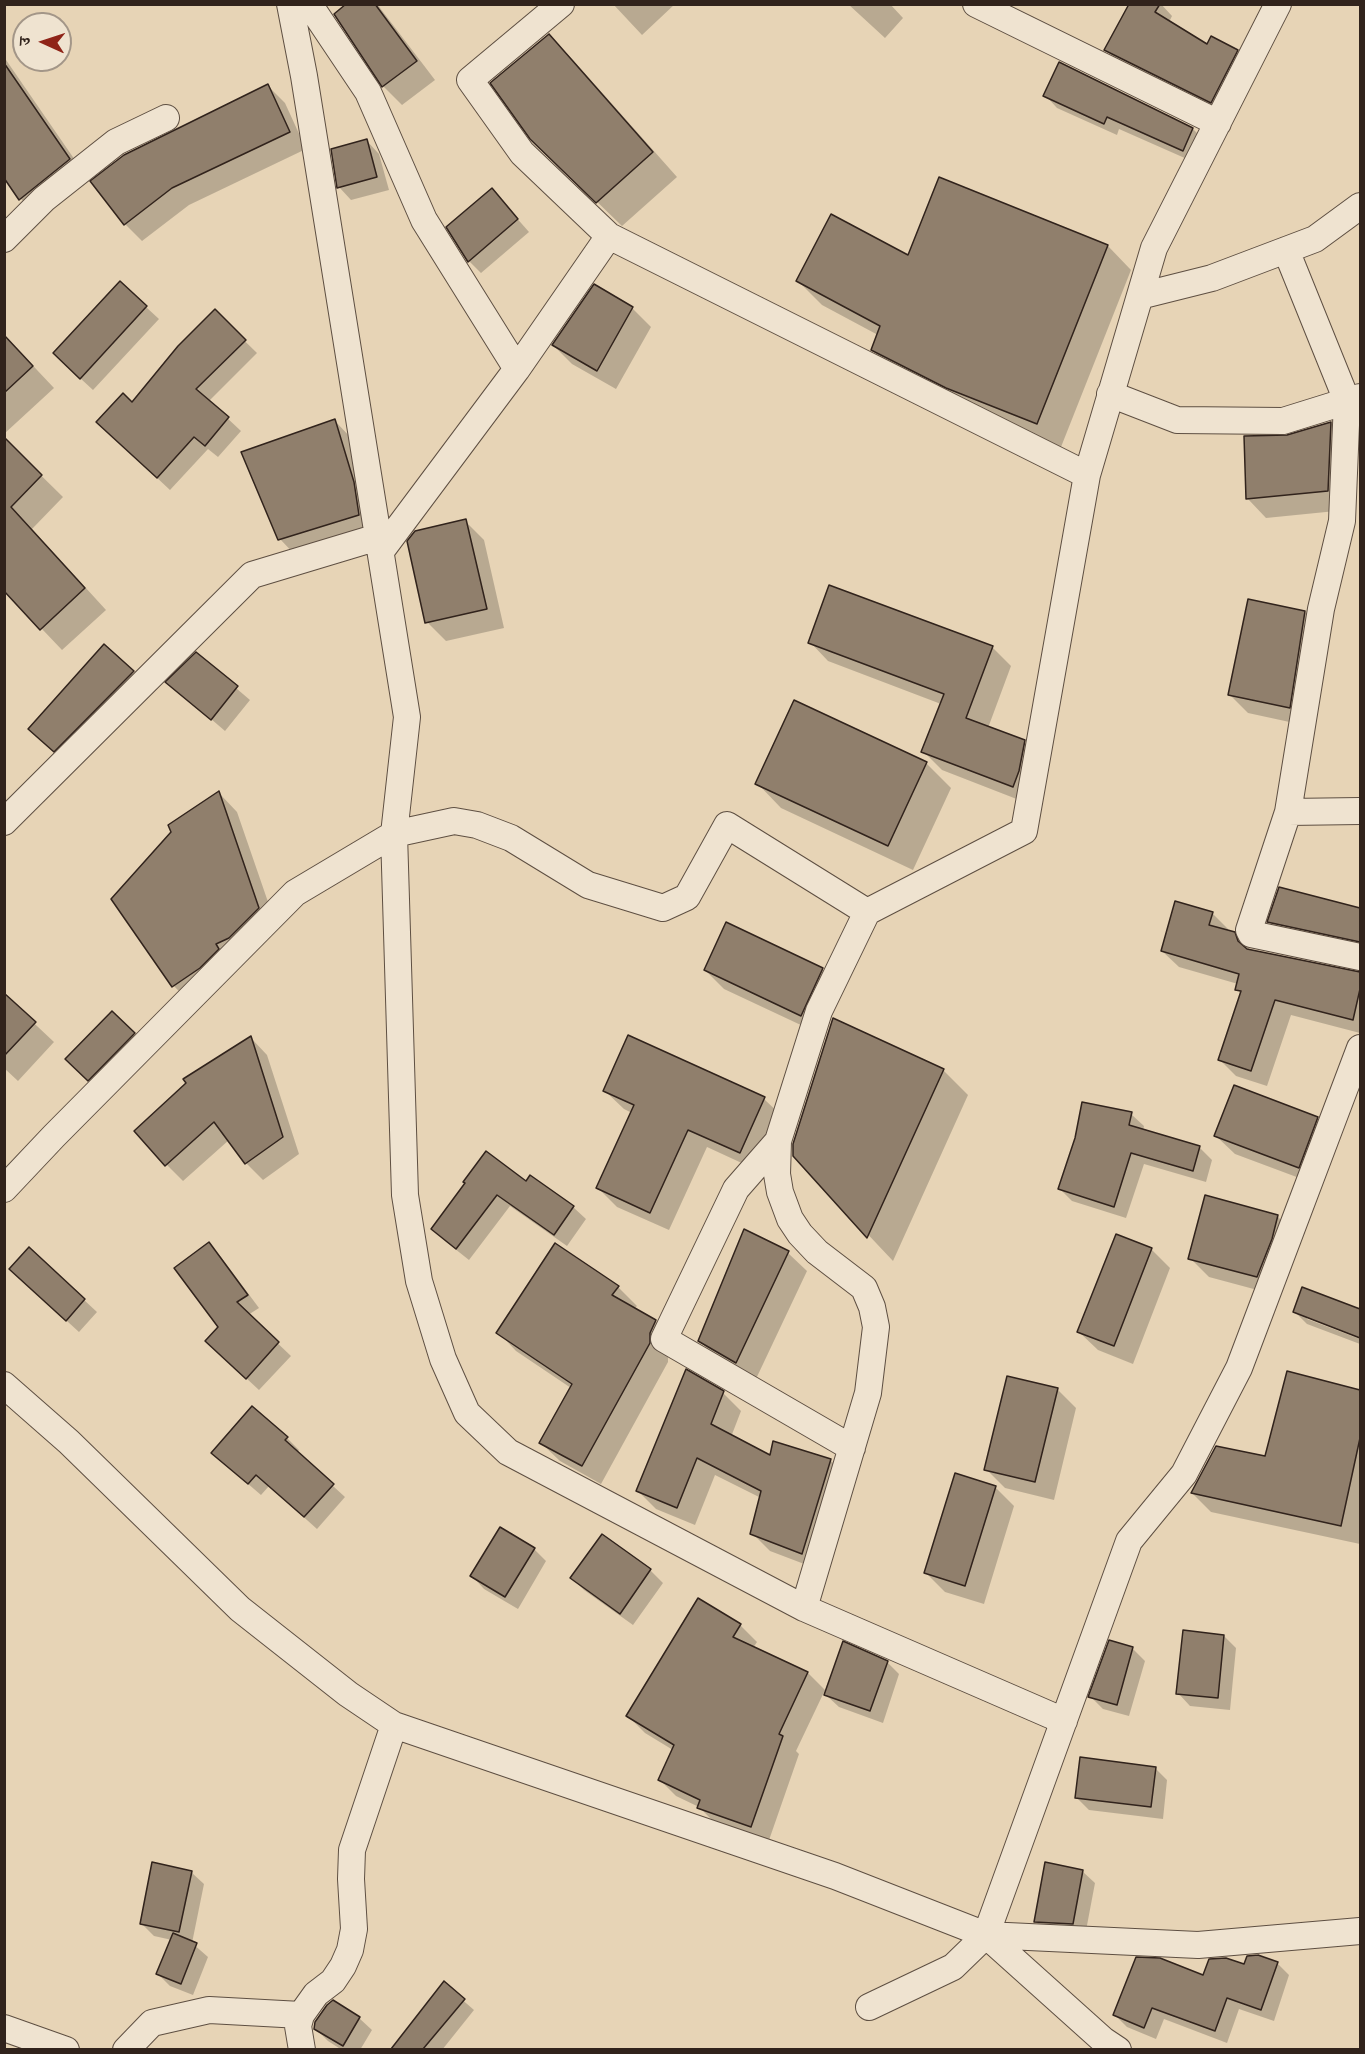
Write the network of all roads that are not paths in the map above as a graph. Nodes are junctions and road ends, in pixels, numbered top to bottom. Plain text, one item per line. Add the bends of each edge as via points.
1 (290, 4) edge
2 (309, 4) edge
3 (561, 4) edge
4 (976, 4) edge
5 (1278, 4) edge
6 (166, 118) dead end
7 (1218, 123) junction
8 (1360, 206) edge
9 (609, 236) junction
10 (4, 238) edge
11 (1286, 250) junction
12 (1140, 296) junction
13 (517, 369) junction
14 (1110, 394) junction
15 (1354, 399) edge
16 (1086, 475) junction
17 (1349, 539) edge
18 (379, 544) junction
19 (1288, 812) junction
20 (1360, 812) edge
21 (4, 822) edge
22 (394, 834) junction
23 (867, 912) junction
24 (1360, 957) edge
25 (1360, 1048) edge
26 (778, 1141) junction
27 (4, 1189) edge
28 (4, 1385) edge
29 (852, 1448) junction
30 (804, 1608) junction
31 (1064, 1721) junction
32 (394, 1725) junction
33 (1360, 1931) edge
34 (987, 1935) junction
35 (869, 2007) dead end
36 (301, 2015) junction
37 (4, 2028) edge
38 (52, 2047) edge
39 (126, 2049) edge
40 (302, 2049) edge
41 (1118, 2049) edge

1 - 18 street
2 - 13 street via 368,92 424,220
3 - 9 street via 470,80 522,153
4 - 7 street
5 - 7 street
6 - 10 street via 116,142 44,199
7 - 12 street via 1154,248
8 - 11 street via 1315,238
9 - 13 street
9 - 16 street
11 - 12 street via 1212,278
11 - 15 street
12 - 14 street
13 - 18 street
14 - 15 street via 1177,420 1283,421
14 - 16 street
15 - 17 street via 1342,521
16 - 23 street via 1024,831
17 - 19 street via 1321,609
18 - 21 street via 252,575
18 - 22 street via 407,717
19 - 20 street
19 - 24 street via 1249,933
22 - 23 street via 454,821 477,825 511,838 588,885 663,908 687,897 727,825
22 - 27 street via 295,893
22 - 30 street via 405,1195 419,1281 443,1359 467,1413 508,1452
23 - 26 street via 819,1011
25 - 31 street via 1239,1368 1184,1474 1129,1541
26 - 29 street via 777,1174 790,1220 817,1252 864,1288 872,1307 876,1327 868,1393
26 - 29 street via 736,1189 664,1339
28 - 32 street via 69,1442 240,1609
29 - 30 street
30 - 31 street
31 - 34 street
32 - 34 street via 835,1876
32 - 36 street via 352,1850 354,1929 350,1950 333,1981 316,1994
33 - 34 street via 1198,1945
34 - 35 street via 953,1967
34 - 41 street via 1103,2040
36 - 39 street via 209,2010 152,2023
36 - 40 street via 297,2025
37 - 38 street

